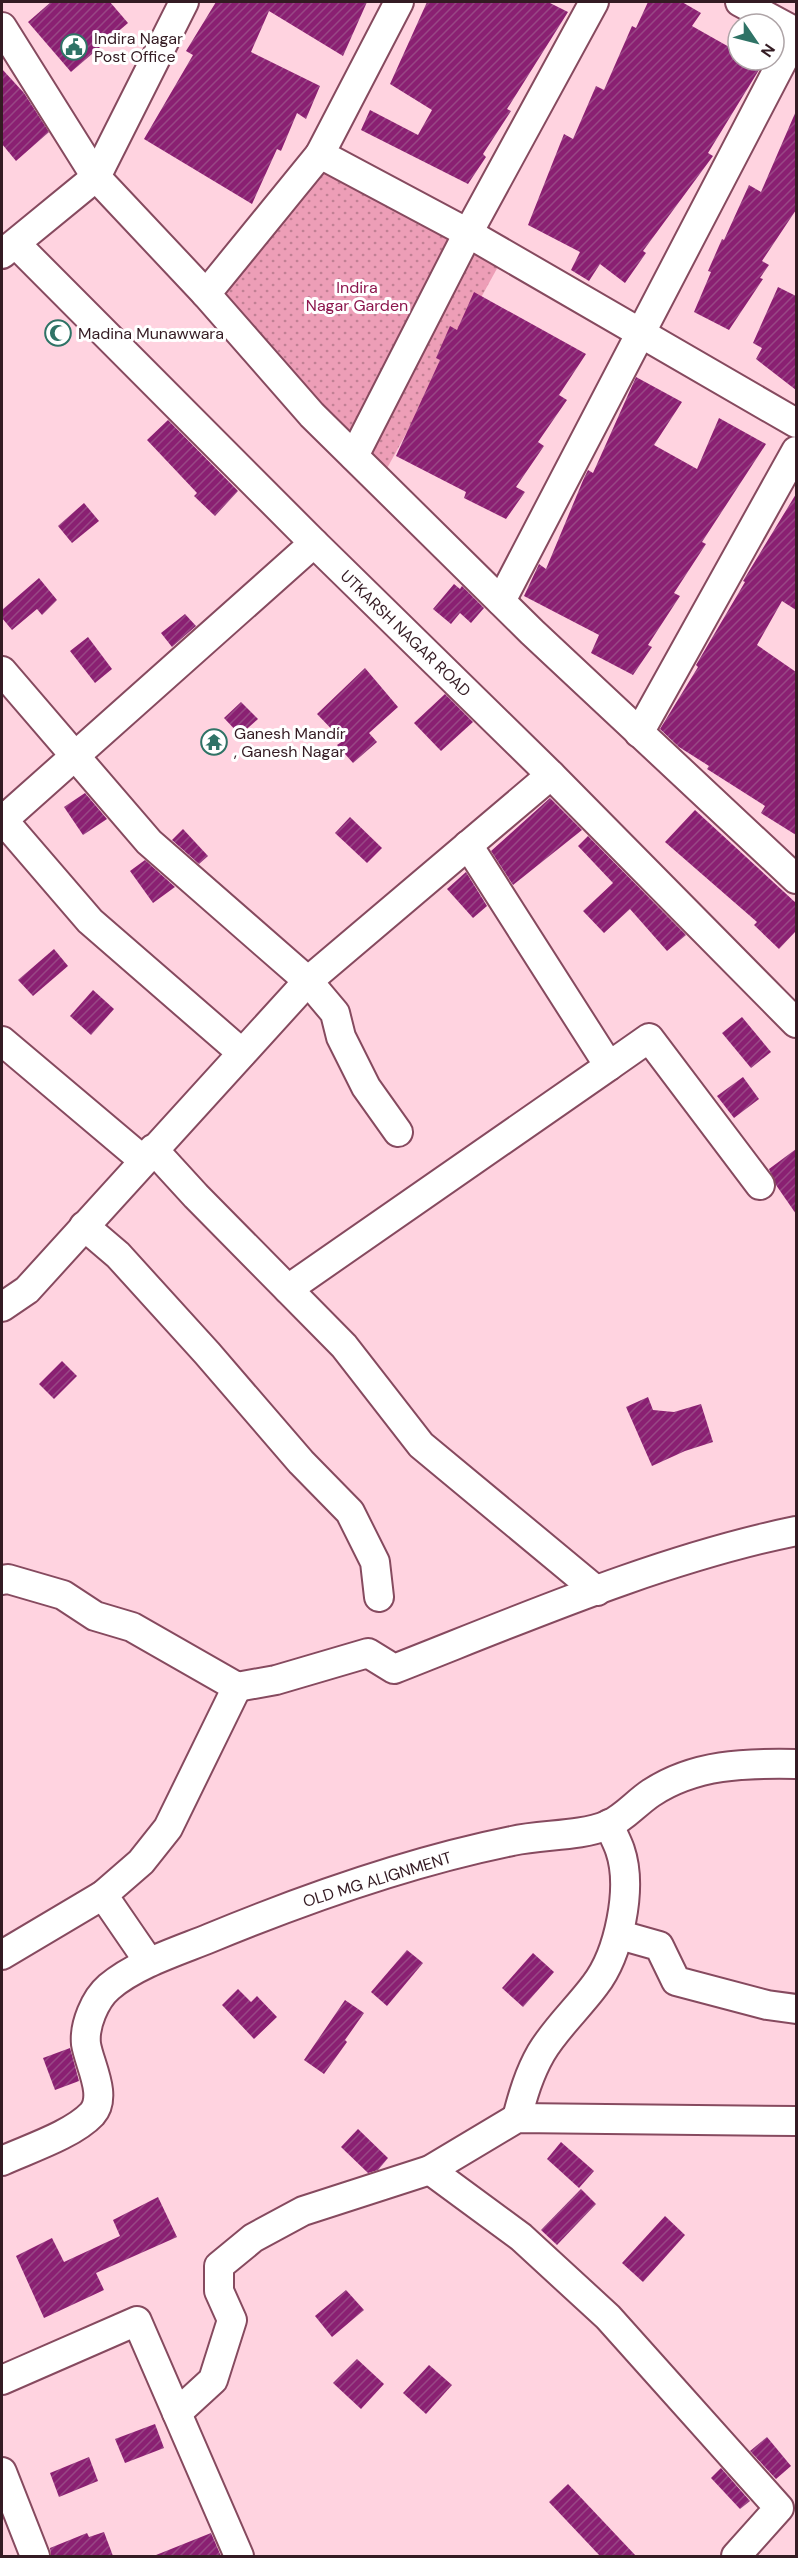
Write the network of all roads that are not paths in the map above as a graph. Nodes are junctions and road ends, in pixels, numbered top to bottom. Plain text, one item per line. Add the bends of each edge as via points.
1 (184, 2) edge
2 (399, 2) edge
3 (594, 2) edge
4 (740, 2) edge
5 (2, 27) edge
6 (796, 33) edge
7 (320, 154) junction
8 (96, 177) junction
9 (468, 233) junction
10 (9, 249) edge
11 (206, 294) junction
12 (641, 333) junction
13 (796, 423) edge
14 (796, 451) edge
15 (354, 456) junction
16 (314, 543) junction
17 (501, 601) junction
18 (2, 671) edge
19 (639, 733) junction
20 (74, 757) junction
21 (551, 776) junction
22 (2, 821) edge
23 (468, 845) junction
24 (796, 879) edge
25 (308, 981) junction
26 (796, 1023) edge
27 (2, 1041) edge
28 (242, 1053) junction
29 (609, 1066) junction
30 (398, 1132) dead end
31 (148, 1155) junction
32 (760, 1185) dead end
33 (84, 1226) junction
34 (288, 1289) junction
35 (2, 1307) edge
36 (796, 1531) edge
37 (2, 1580) edge
38 (597, 1591) junction
39 (379, 1597) dead end
40 (237, 1688) junction
41 (796, 1764) edge
42 (609, 1824) junction
43 (103, 1895) junction
44 (620, 1935) junction
45 (2, 1955) edge
46 (149, 1962) junction
47 (796, 2009) edge
48 (517, 2118) junction
49 (796, 2121) edge
50 (2, 2161) edge
51 (430, 2170) junction
52 (2, 2380) edge
53 (177, 2413) junction
54 (2, 2472) edge
55 (35, 2556) edge
56 (239, 2556) edge
57 (736, 2556) edge

1 - 8 street
2 - 7 street
3 - 9 street
4 - 6 street
5 - 8 street
6 - 12 street
7 - 9 street
7 - 11 street
8 - 10 street
8 - 11 street
9 - 12 street
9 - 15 street
10 - 16 street, UTKARSH NAGAR ROAD
11 - 15 street via 312,415
12 - 13 street
12 - 17 street
14 - 19 street
15 - 17 street
16 - 20 street
16 - 21 street, UTKARSH NAGAR ROAD
17 - 19 street
18 - 20 street
19 - 24 street
20 - 22 street
20 - 25 street via 149,842
21 - 23 street
21 - 26 street, UTKARSH NAGAR ROAD
22 - 28 street via 90,921
23 - 25 street
23 - 29 street
25 - 28 street
25 - 30 street via 335,1013 341,1037 366,1087
27 - 31 street
28 - 31 street
29 - 32 street via 649,1038
29 - 34 street
31 - 33 street
31 - 34 street
33 - 35 street via 27,1290
33 - 39 street via 118,1255 350,1512 375,1562
34 - 38 street via 344,1346 421,1445
36 - 38 street via 738,1543
37 - 40 street via 63,1595 95,1616 132,1627
38 - 40 street via 394,1669 368,1653
40 - 43 street via 168,1828 141,1862
41 - 42 street, OLD MG ALIGNMENT via 700,1770 650,1794
42 - 44 street via 621,1851 624,1881
42 - 46 street, OLD MG ALIGNMENT via 582,1832 513,1840 391,1872 269,1914
43 - 45 street
43 - 46 street
44 - 47 street via 659,1946 676,1981
44 - 48 street via 612,1959 597,1983 542,2052 526,2084
46 - 50 street, OLD MG ALIGNMENT via 108,1987 91,2012 86,2042 99,2093 94,2112 75,2127
48 - 49 street
48 - 51 street
51 - 53 street via 303,2211 253,2238 219,2266 219,2291 232,2320 213,2380
51 - 57 street via 521,2237 608,2317 778,2508
52 - 53 street via 137,2321
53 - 56 street
54 - 55 street

